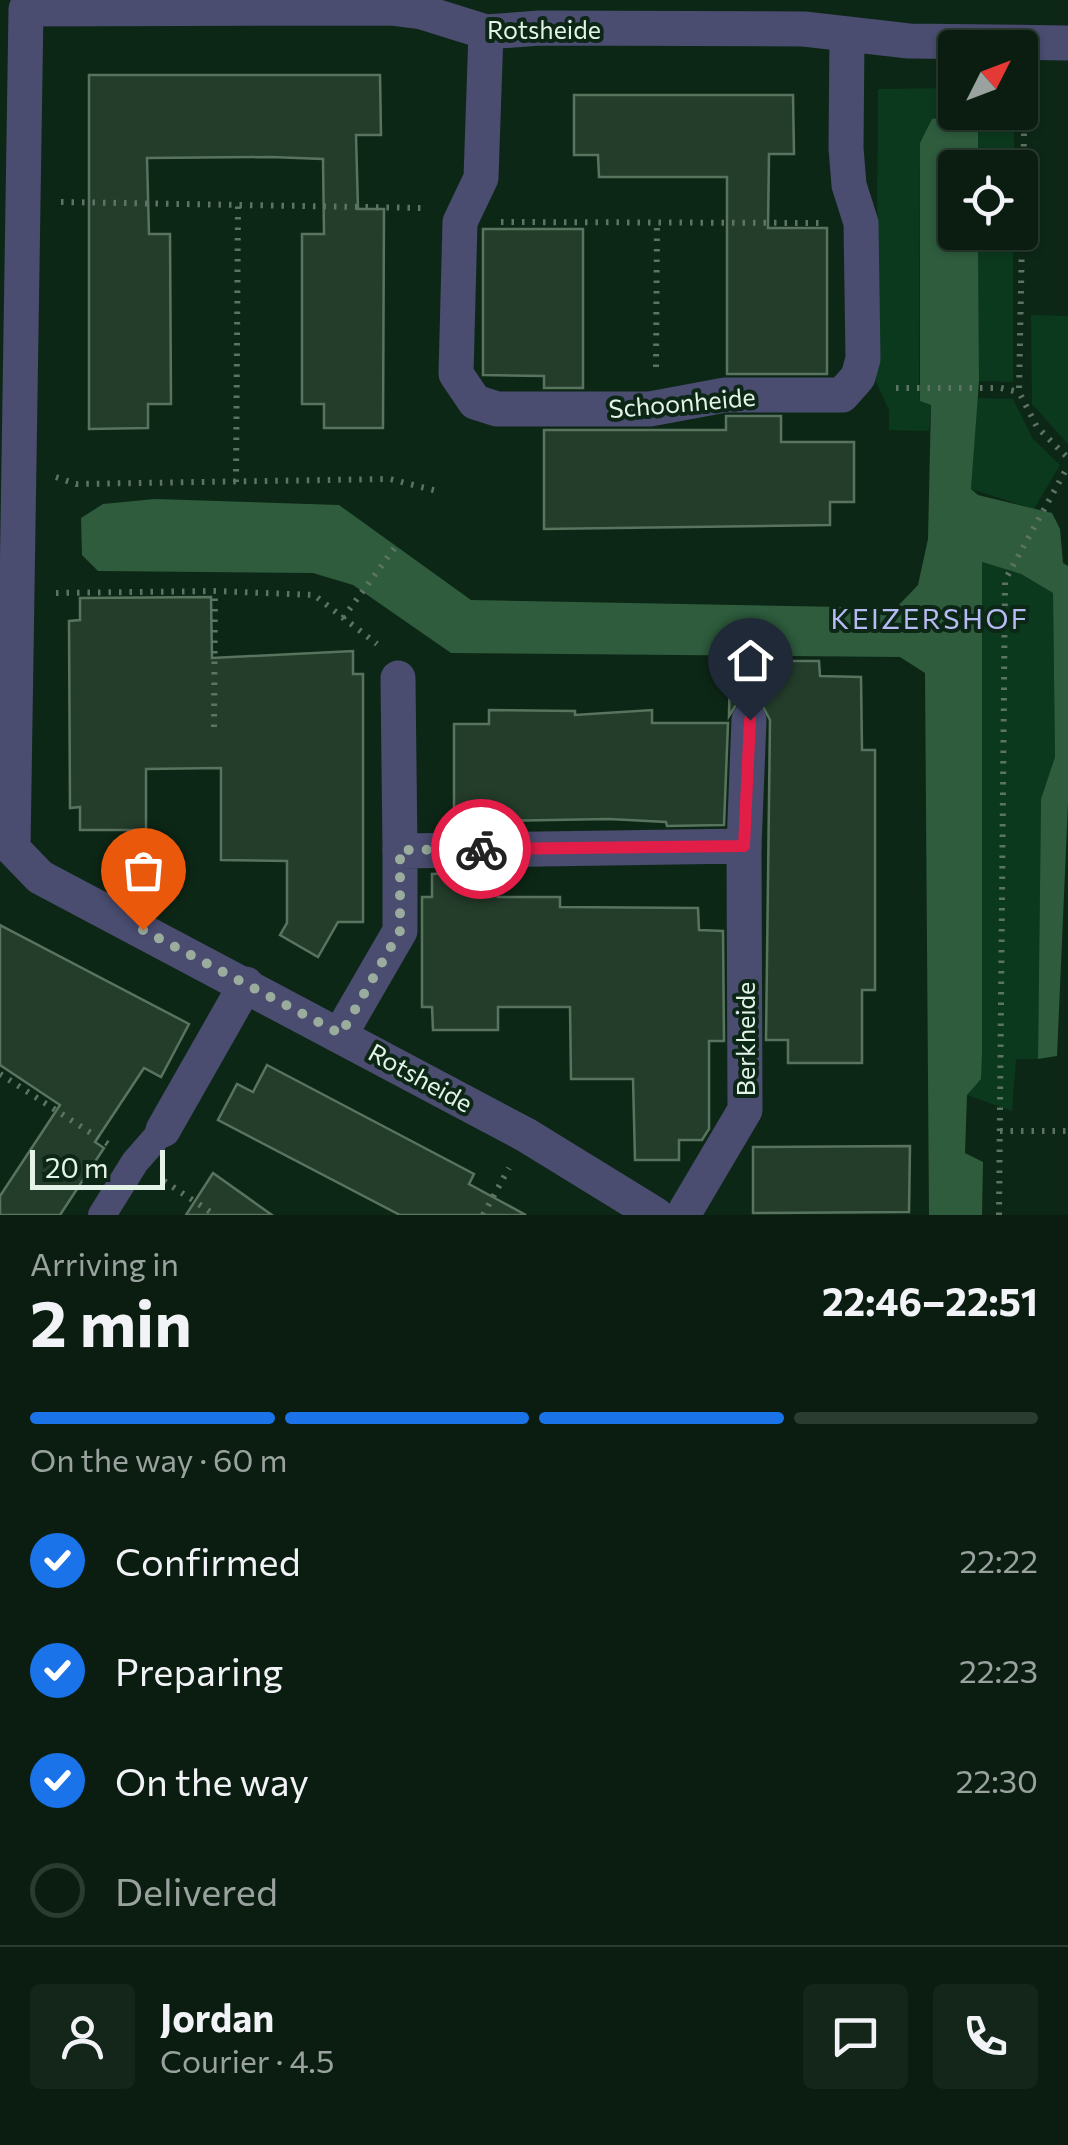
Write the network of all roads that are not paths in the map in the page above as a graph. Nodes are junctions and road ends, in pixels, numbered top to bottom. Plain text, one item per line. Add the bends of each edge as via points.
1 (118, 5) edge
2 (720, 15) edge
3 (486, 32) junction
4 (848, 35) junction
5 (1068, 43) edge
6 (10, 295) edge
7 (398, 678) road end
8 (750, 720) dead end
9 (744, 846) junction
10 (400, 850) junction
11 (6, 852) edge
12 (246, 984) junction
13 (341, 1034) junction
14 (163, 1130) joint
15 (102, 1215) edge
16 (656, 1215) edge
17 (683, 1215) edge

1 - 3 street, Rotsheide via 390,8
1 - 6 street, Rotsheide via 26,10 21,202
2 - 3 street, Rotsheide
2 - 4 street, Rotsheide
3 - 4 street, Schoonheide via 481,178 462,216 456,374 475,402 498,409 656,409 725,395 842,395 863,359 861,224 846,148
4 - 5 street, Rotsheide
6 - 11 street, Rotsheide via 17,464
7 - 10 street
8 - 9 street, Berkheide
9 - 10 street
9 - 17 street, Berkheide via 745,1110
10 - 13 street via 400,931
11 - 12 street, Rotsheide via 40,877
12 - 13 street, Rotsheide
12 - 14 street
13 - 16 street, Rotsheide
14 - 15 street

